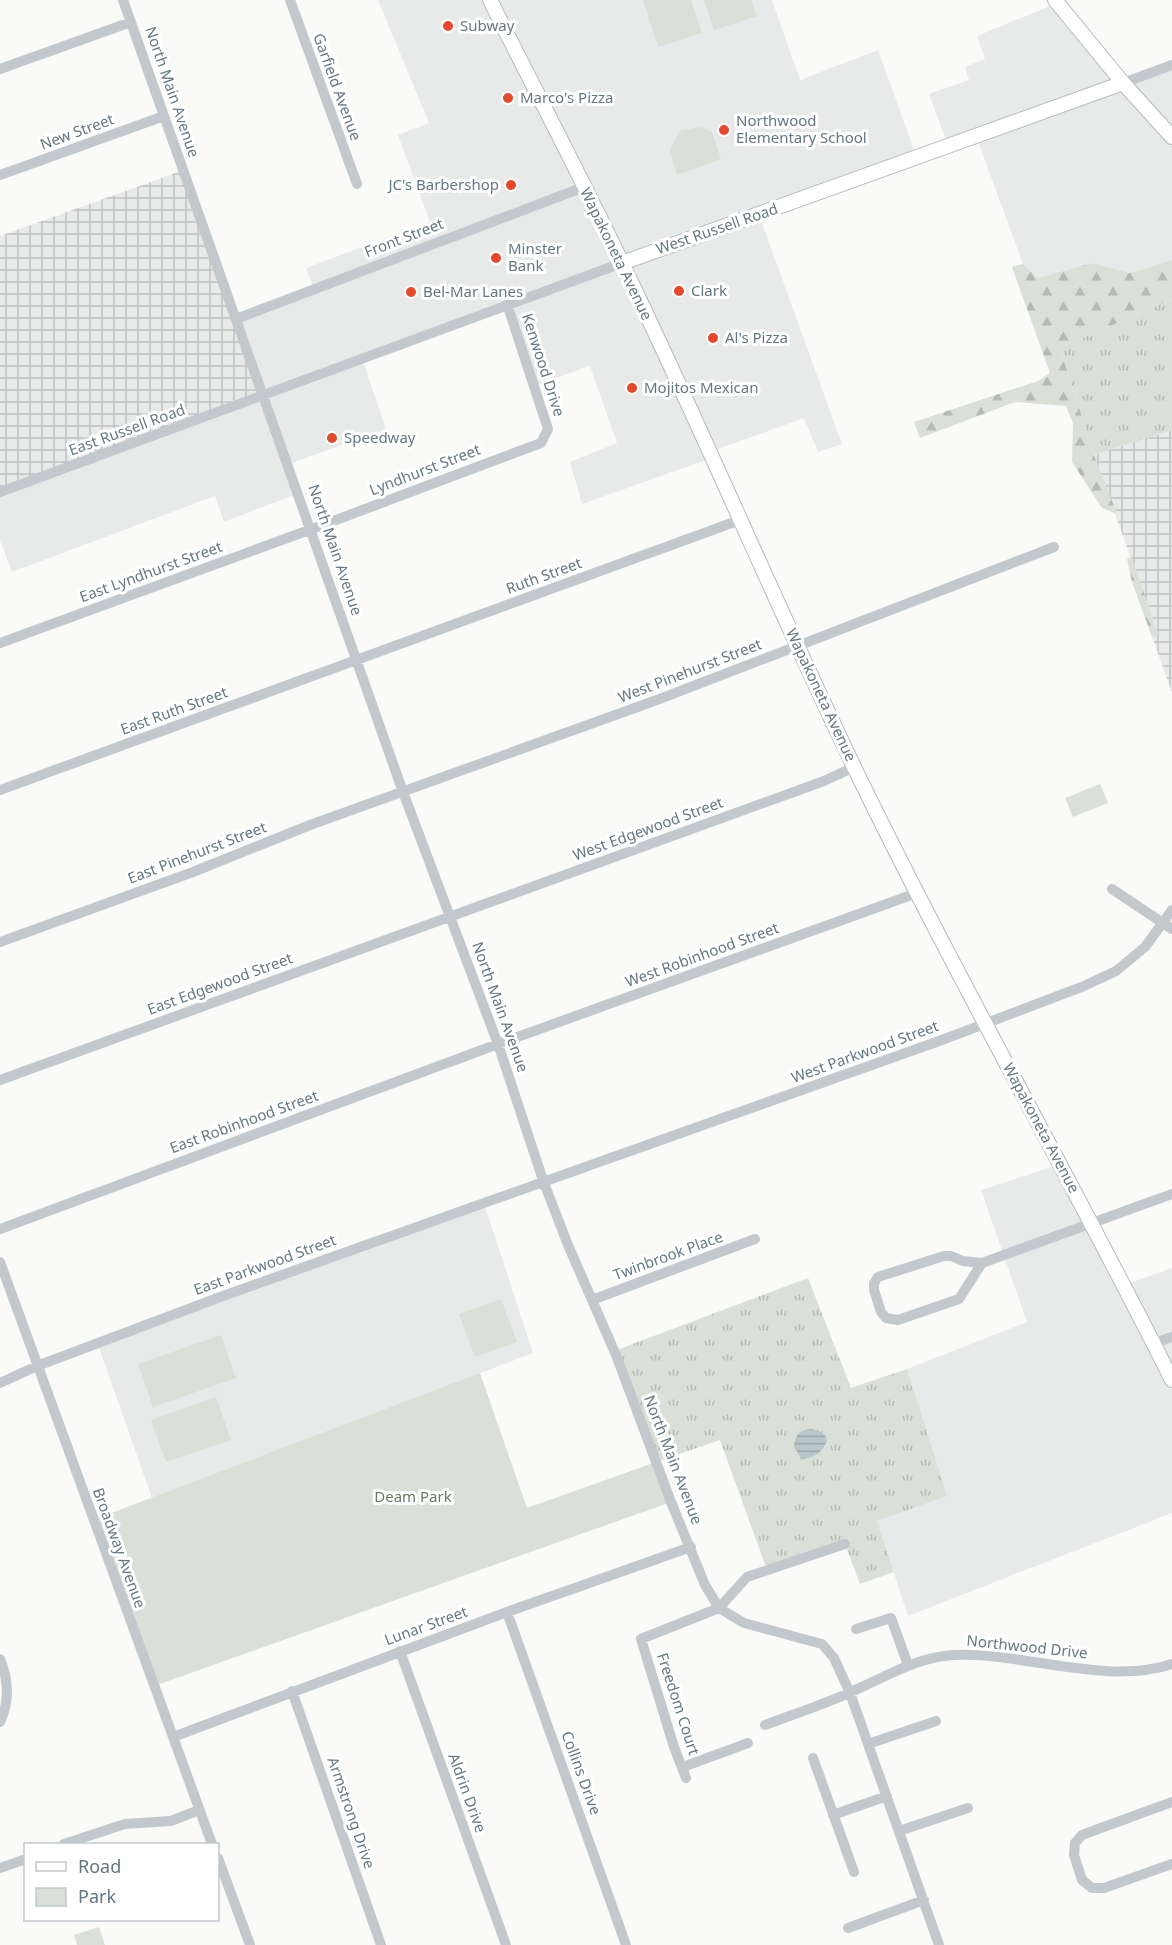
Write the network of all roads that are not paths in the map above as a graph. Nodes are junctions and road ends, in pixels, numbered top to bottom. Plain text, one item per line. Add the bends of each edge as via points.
1 (123, 0) edge
2 (290, 0) edge
3 (490, 0) edge
4 (1055, 0) edge
5 (131, 22) junction
6 (1172, 65) edge
7 (0, 69) edge
8 (1123, 83) junction
9 (164, 116) junction
10 (1172, 137) edge
11 (0, 175) edge
12 (357, 184) dead end
13 (584, 187) junction
14 (622, 263) junction
15 (507, 304) junction
16 (236, 319) junction
17 (263, 396) junction
18 (545, 434) joint
19 (0, 492) edge
20 (740, 520) junction
21 (312, 529) junction
22 (1054, 548) dead end
23 (0, 643) edge
24 (798, 646) junction
25 (358, 661) junction
26 (854, 767) junction
27 (0, 790) edge
28 (404, 792) junction
29 (1112, 889) dead end
30 (917, 893) junction
31 (1172, 910) edge
32 (451, 916) junction
33 (1167, 926) edge
34 (0, 942) edge
35 (985, 1024) junction
36 (498, 1044) junction
37 (0, 1080) edge
38 (544, 1183) junction
39 (1172, 1194) edge
40 (1091, 1224) junction
41 (0, 1229) edge
42 (755, 1239) dead end
43 (0, 1262) edge
44 (982, 1263) junction
45 (592, 1300) junction
46 (1172, 1337) edge
47 (1154, 1343) junction
48 (37, 1366) junction
49 (1172, 1380) edge
50 (0, 1383) edge
51 (845, 1544) dead end
52 (691, 1547) junction
53 (719, 1608) junction
54 (507, 1612) junction
55 (856, 1629) dead end
56 (400, 1652) junction
57 (0, 1659) edge
58 (1172, 1664) edge
59 (908, 1665) junction
60 (292, 1691) junction
61 (850, 1693) junction
62 (936, 1721) dead end
63 (0, 1722) edge
64 (765, 1725) dead end
65 (173, 1737) junction
66 (748, 1743) dead end
67 (868, 1744) junction
68 (813, 1758) dead end
69 (683, 1767) junction
70 (686, 1778) dead end
71 (886, 1796) junction
72 (1172, 1802) edge
73 (968, 1808) dead end
74 (200, 1810) junction
75 (833, 1815) junction
76 (899, 1831) junction
77 (70, 1843) edge
78 (211, 1843) edge
79 (24, 1860) edge
80 (219, 1861) edge
81 (1172, 1864) edge
82 (0, 1868) edge
83 (854, 1872) dead end
84 (924, 1900) junction
85 (848, 1928) dead end
86 (250, 1945) edge
87 (381, 1945) edge
88 (506, 1945) edge
89 (626, 1945) edge
90 (939, 1945) edge

1 - 5 street, North Main Avenue
2 - 12 street, Garfield Avenue
3 - 13 main road, Wapakoneta Avenue
4 - 8 main road
5 - 7 street
5 - 9 street, North Main Avenue
6 - 8 street, West Russell Road
8 - 10 main road
8 - 14 main road, West Russell Road
9 - 11 street, New Street
9 - 16 street, North Main Avenue
13 - 14 main road, Wapakoneta Avenue
13 - 16 street, Front Street
14 - 15 street, West Russell Road
14 - 20 main road, Wapakoneta Avenue
15 - 17 street, West Russell Road
15 - 18 street, Kenwood Drive via 548,429
16 - 17 street, North Main Avenue
17 - 19 street, East Russell Road
17 - 21 street, North Main Avenue
18 - 21 street, Lyndhurst Street via 541,443
20 - 24 main road, Wapakoneta Avenue
20 - 25 street, Ruth Street
21 - 23 street, East Lyndhurst Street
21 - 25 street, North Main Avenue
22 - 24 street, West Pinehurst Street
24 - 26 main road, Wapakoneta Avenue
24 - 28 street, West Pinehurst Street
25 - 27 street, East Ruth Street
25 - 28 street, North Main Avenue
26 - 30 main road, Wapakoneta Avenue
26 - 32 street, West Edgewood Street
28 - 32 street, North Main Avenue
28 - 34 street, East Pinehurst Street
29 - 33 street
30 - 35 main road, Wapakoneta Avenue
30 - 36 street, West Robinhood Street
31 - 33 street, West Parkwood Street
32 - 36 street, North Main Avenue
32 - 37 street, East Edgewood Street
33 - 35 street, West Parkwood Street via 1116,971
35 - 38 street, West Parkwood Street
35 - 40 main road, Wapakoneta Avenue
36 - 38 street, North Main Avenue
36 - 41 street, East Robinhood Street
38 - 45 street, North Main Avenue
38 - 48 street, East Parkwood Street
39 - 40 street
40 - 44 street
40 - 47 main road, Wapakoneta Avenue
42 - 45 street, Twinbrook Place
43 - 48 street, Broadway Avenue
44 - 44 street via 944,1256 878,1277 874,1290 881,1312 886,1318 898,1320 959,1299
45 - 52 street, North Main Avenue
46 - 47 street
47 - 49 main road, Wapakoneta Avenue
48 - 50 street, East Parkwood Street
48 - 65 street, Broadway Avenue
51 - 53 street via 747,1577
52 - 53 street, North Main Avenue via 705,1585
52 - 54 street, Lunar Street
53 - 61 street, North Main Avenue via 744,1623 822,1644 834,1658
53 - 69 street, Freedom Court via 641,1639
54 - 56 street, Lunar Street
54 - 89 street, Collins Drive
55 - 59 street via 891,1618
56 - 60 street, Lunar Street
56 - 88 street, Aldrin Drive
57 - 63 street via 8,1696
58 - 59 street, Northwood Drive via 1126,1672 954,1655
59 - 61 street, Northwood Drive
60 - 65 street, Lunar Street
60 - 87 street, Armstrong Drive
61 - 64 street, Northwood Drive
61 - 67 street, North Main Avenue
62 - 67 street
65 - 74 street, Broadway Avenue
66 - 69 street
67 - 71 street, North Main Avenue
68 - 75 street
69 - 70 street, Freedom Court
71 - 75 street
71 - 76 street, North Main Avenue
72 - 81 street via 1082,1835 1075,1843 1074,1855 1082,1880 1092,1888 1104,1888
73 - 76 street
74 - 77 street via 171,1821 125,1824
74 - 78 street, Broadway Avenue
75 - 83 street
76 - 84 street, North Main Avenue
79 - 82 street
80 - 86 street
84 - 85 street
84 - 90 street, North Main Avenue

